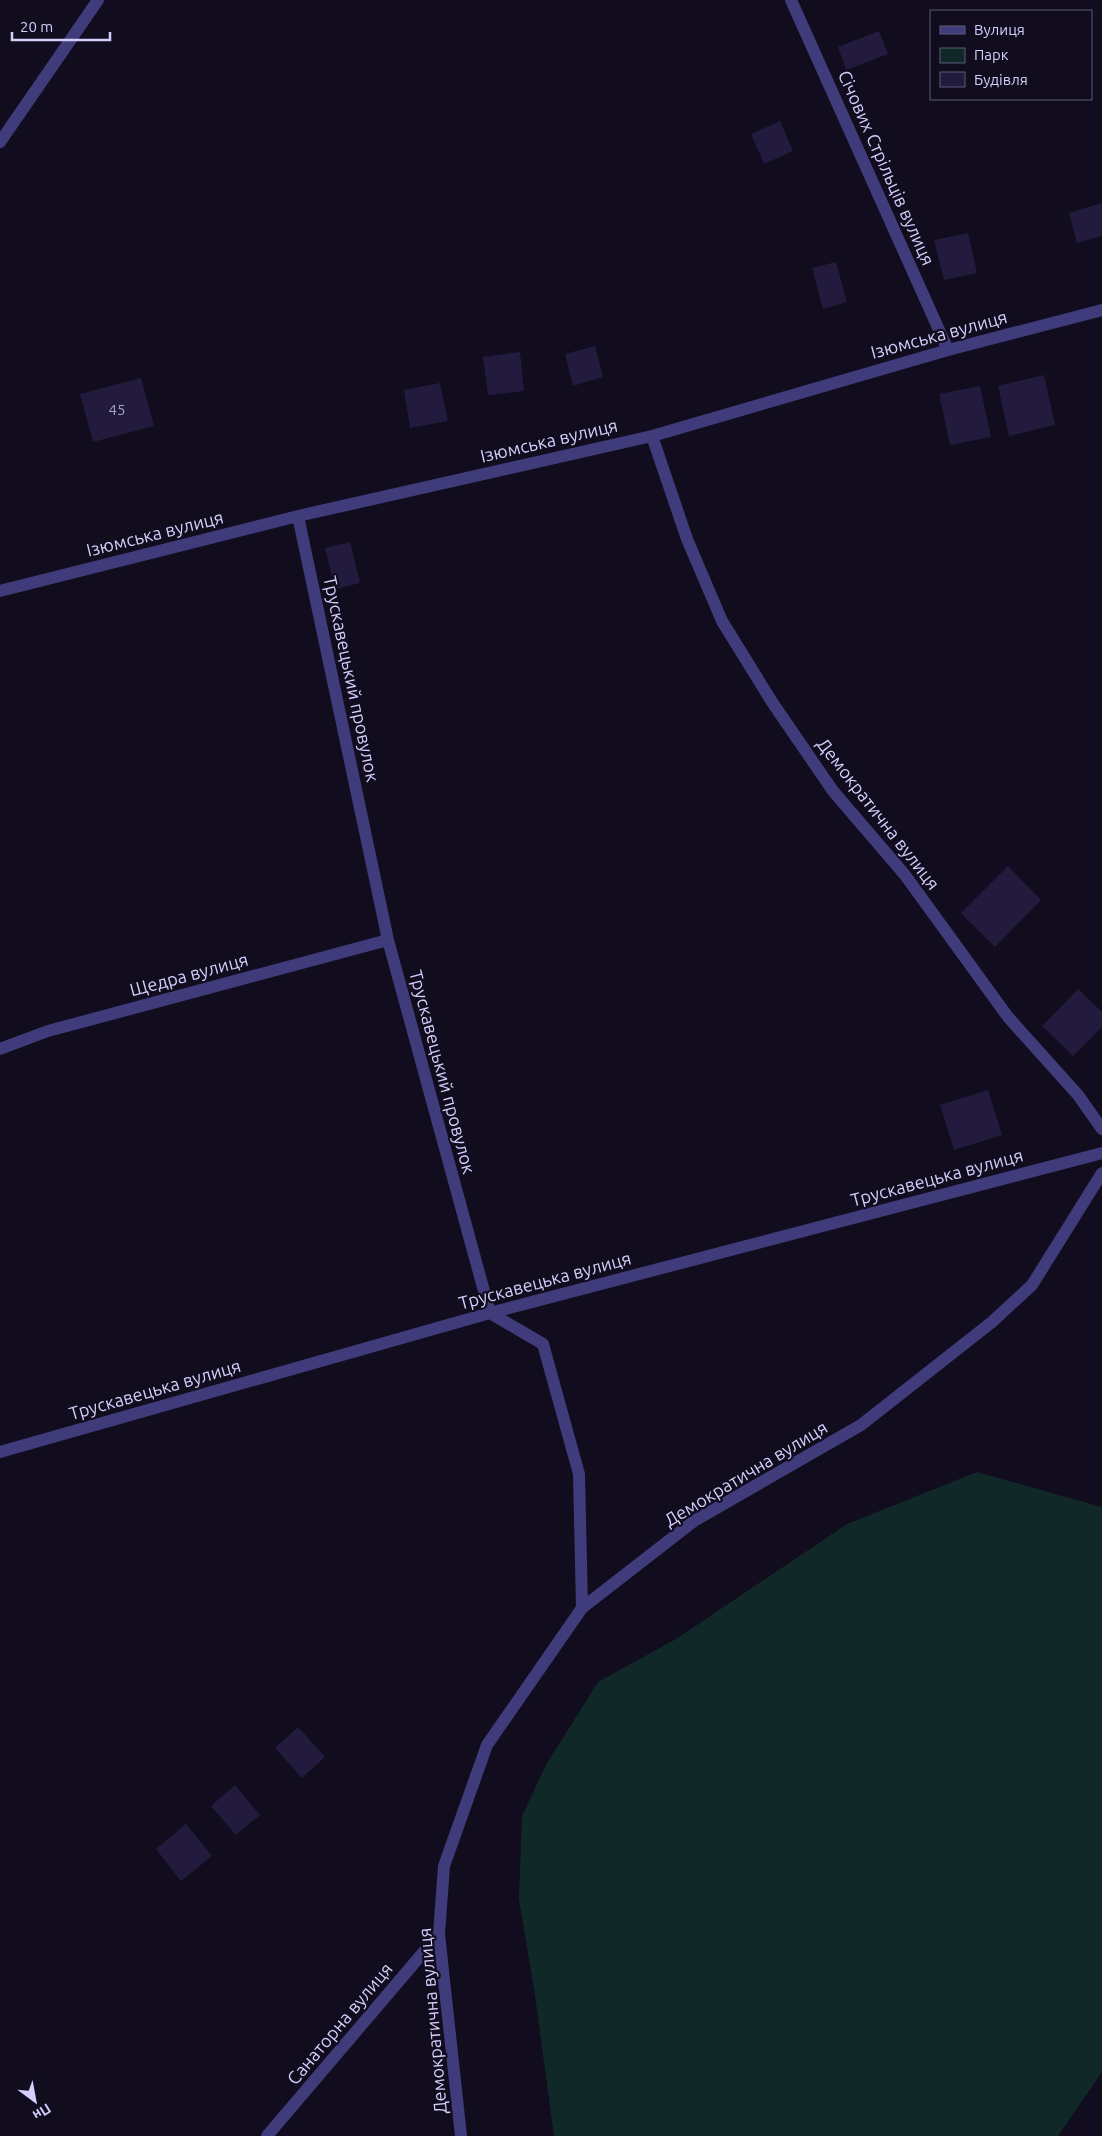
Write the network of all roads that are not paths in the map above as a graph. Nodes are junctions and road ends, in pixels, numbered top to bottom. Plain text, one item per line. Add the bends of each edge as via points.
1 (98, 0) edge
2 (791, 0) edge
3 (0, 142) edge
4 (1102, 310) edge
5 (948, 350) junction
6 (652, 436) junction
7 (298, 516) junction
8 (0, 591) edge
9 (388, 940) junction
10 (0, 1049) edge
11 (1102, 1129) edge
12 (1102, 1153) edge
13 (1102, 1173) edge
14 (490, 1313) junction
15 (0, 1452) edge
16 (582, 1608) junction
17 (439, 1934) junction
18 (267, 2136) edge
19 (461, 2136) edge

1 - 3 street
2 - 5 street, Січових Стрільців вулиця
4 - 5 street, Ізюмська вулиця
5 - 6 street, Ізюмська вулиця
6 - 7 street, Ізюмська вулиця
6 - 11 street, Демократична вулиця via 688,539 722,621 772,702 833,791 905,875 1008,1017 1078,1095
7 - 8 street, Ізюмська вулиця
7 - 9 street, Трускавецький провулок
9 - 10 street, Щедра вулиця via 48,1031
9 - 14 street, Трускавецький провулок
12 - 14 street, Трускавецька вулиця
13 - 16 street, Демократична вулиця via 1032,1285 992,1322 861,1425 694,1521
14 - 15 street, Трускавецька вулиця
14 - 16 street via 543,1344 578,1474
16 - 17 street, Демократична вулиця via 487,1745 444,1866
17 - 18 street, Санаторна вулиця
17 - 19 street, Демократична вулиця

